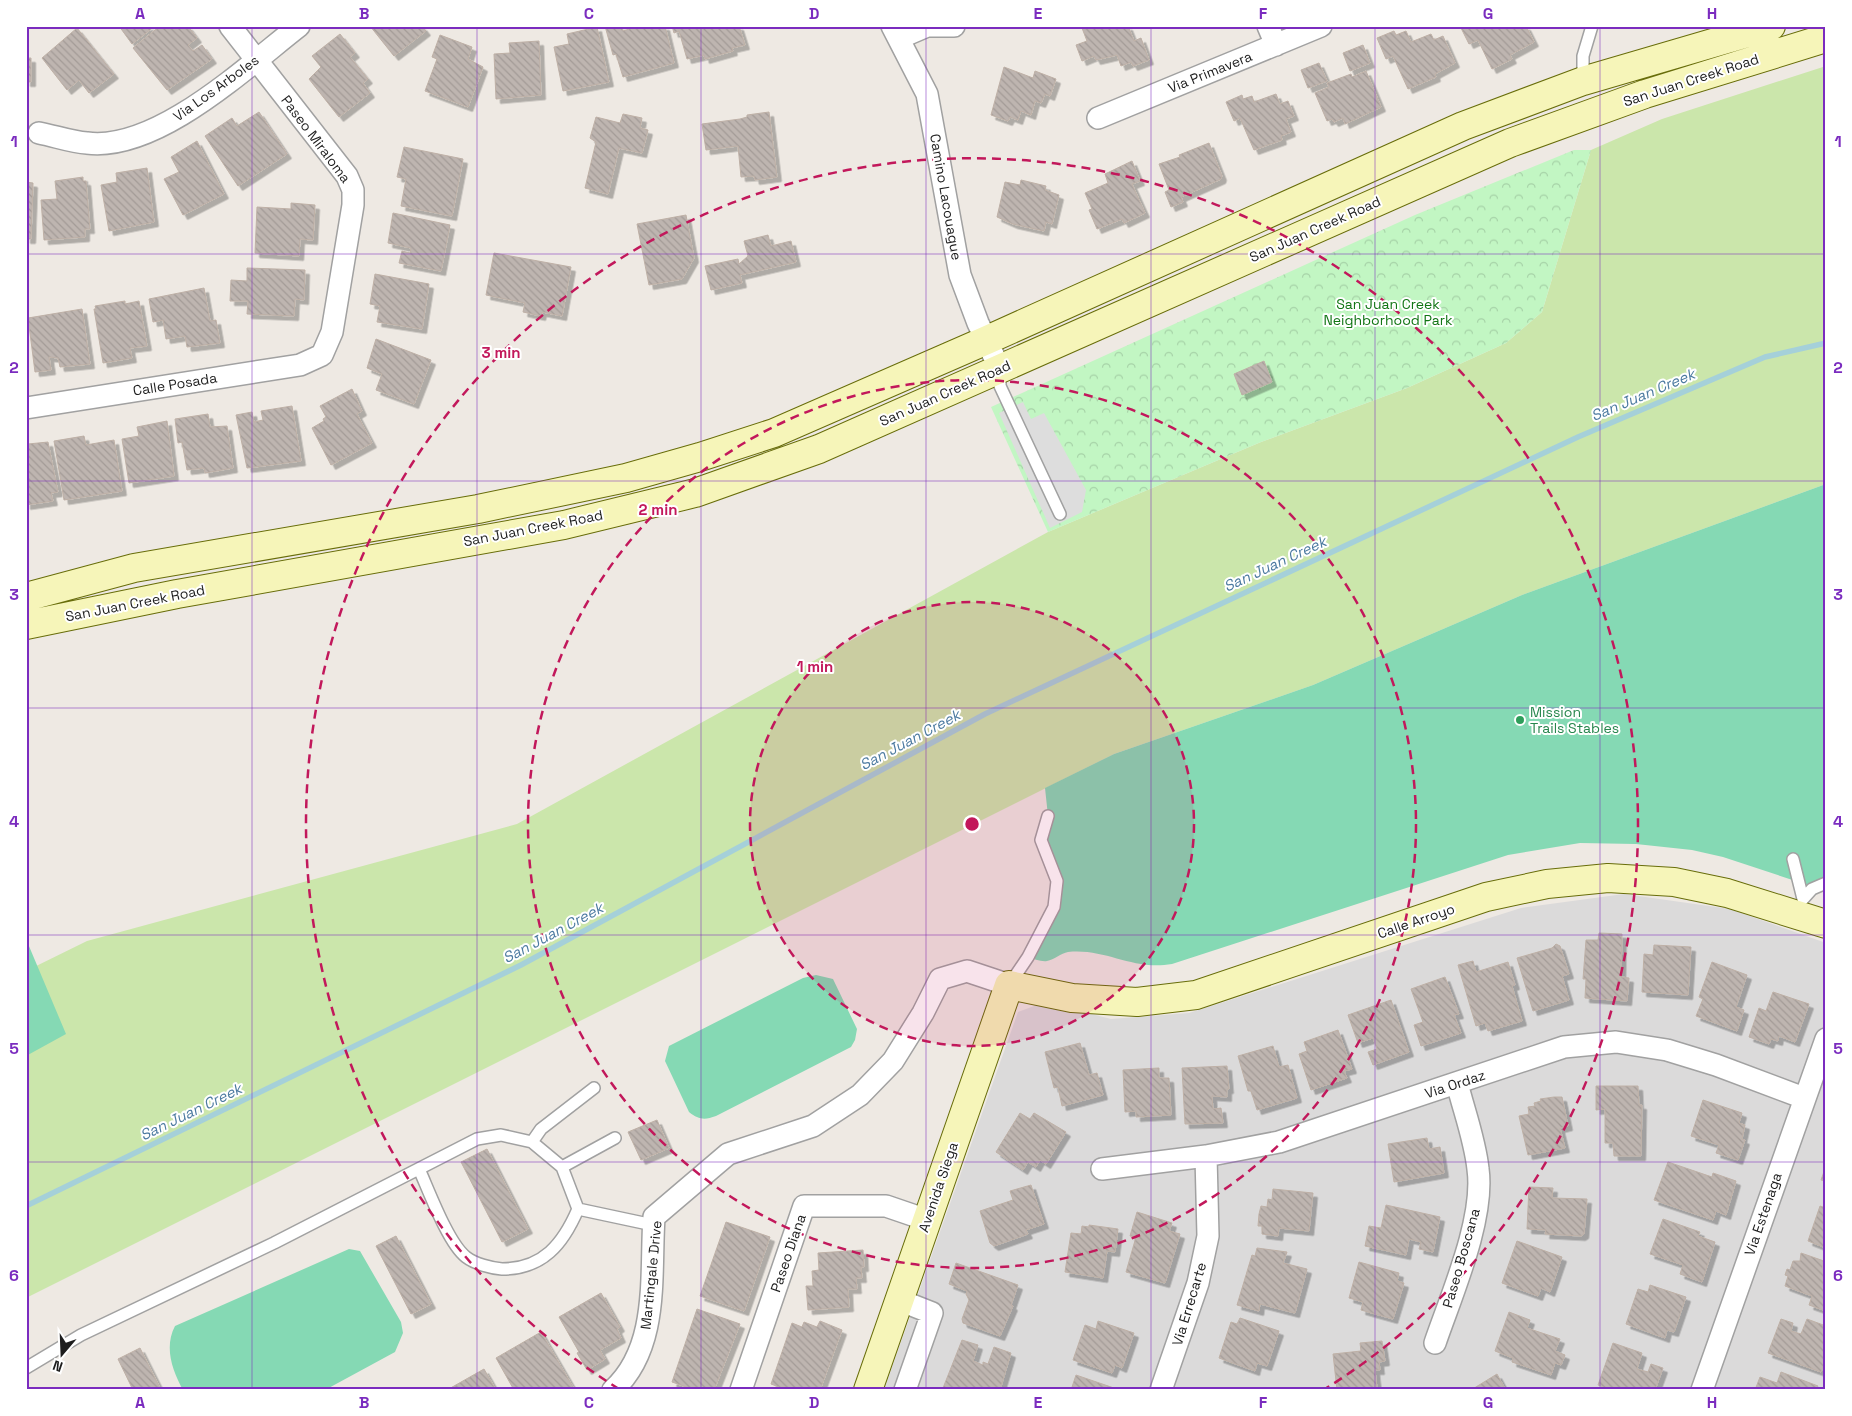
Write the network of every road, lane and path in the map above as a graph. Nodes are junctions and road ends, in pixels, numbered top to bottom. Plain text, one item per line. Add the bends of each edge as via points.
1 (230, 26) edge
2 (299, 26) edge
3 (927, 26) edge
4 (954, 26) edge
5 (1321, 26) edge
6 (1592, 26) edge
7 (1772, 26) edge
8 (896, 32) edge
9 (1272, 36) edge
10 (1826, 38) edge
11 (256, 60) junction
12 (1583, 81) junction
13 (1098, 118) dead end
14 (39, 133) dead end
15 (987, 340) junction
16 (322, 356) joint
17 (1000, 369) junction
18 (26, 408) edge
19 (1060, 514) dead end
20 (26, 597) edge
21 (26, 625) edge
22 (1048, 816) dead end
23 (1793, 859) dead end
24 (1826, 883) edge
25 (1799, 906) junction
26 (1826, 924) edge
27 (1009, 985) junction
28 (1826, 1039) edge
29 (1457, 1083) junction
30 (594, 1088) dead end
31 (1804, 1098) junction
32 (615, 1138) dead end
33 (532, 1142) junction
34 (1206, 1156) junction
35 (562, 1167) junction
36 (419, 1169) junction
37 (1102, 1169) dead end
38 (578, 1209) junction
39 (927, 1220) junction
40 (653, 1225) junction
41 (899, 1300) junction
42 (1435, 1343) dead end
43 (26, 1368) edge
44 (613, 1390) edge
45 (741, 1390) edge
46 (868, 1390) edge
47 (905, 1390) edge
48 (1161, 1390) edge
49 (1702, 1390) edge

1 - 11 street, Paseo Miraloma
2 - 11 street, Via Los Arboles
3 - 4 street
3 - 8 street
5 - 9 street, Via Primavera
6 - 12 lane via 1582,56
7 - 12 street, San Juan Creek Road
8 - 15 street, Camino Lacouague via 927,94 960,275
9 - 13 street, Via Primavera
10 - 17 street, San Juan Creek Road via 1645,94 1510,143
11 - 14 street, Via Los Arboles via 160,129 124,140 89,144
11 - 16 street, Paseo Miraloma via 347,176 352,190 353,205 332,332
12 - 15 street, San Juan Creek Road via 1463,126
15 - 17 street, Camino Lacouague
15 - 20 street, San Juan Creek Road via 774,433 626,478 478,509 134,568
16 - 18 street, Calle Posada via 300,365
17 - 19 lane via 1000,386
17 - 21 street, San Juan Creek Road via 818,450 695,493 564,525 177,594
22 - 27 lane via 1041,840 1057,882 1054,907
23 - 25 lane
24 - 25 lane via 1812,889
25 - 26 street, Calle Arroyo
25 - 27 street, Calle Arroyo via 1674,882 1608,878 1547,884 1486,897 1196,995 1136,1002 1072,998
27 - 39 street, Avenida Siega
27 - 40 street, Martingale Drive via 967,971 940,979 893,1060 860,1095 813,1126 728,1154 654,1217
28 - 31 street, Via Estenaga
29 - 31 street, Via Ordaz via 1564,1047 1616,1042 1667,1050
29 - 34 street, Via Ordaz via 1279,1142
29 - 42 street, Paseo Boscana via 1479,1170 1478,1199 1472,1229
30 - 33 lane via 541,1129
31 - 49 street, Via Estenaga
32 - 35 lane
33 - 35 lane
33 - 36 lane via 501,1135 477,1139
34 - 37 street, Via Ordaz
34 - 48 street, Via Errecarte via 1208,1236 1198,1283
35 - 38 lane
36 - 38 lane via 450,1236 466,1257 492,1268 520,1269 547,1256 568,1231
36 - 43 lane via 82,1335
38 - 40 lane
39 - 41 street, Avenida Siega
39 - 45 street, Paseo Diana via 886,1206 804,1206
40 - 44 street, Martingale Drive via 649,1312 643,1347 626,1377
41 - 46 street, Avenida Siega
41 - 47 street via 932,1313

